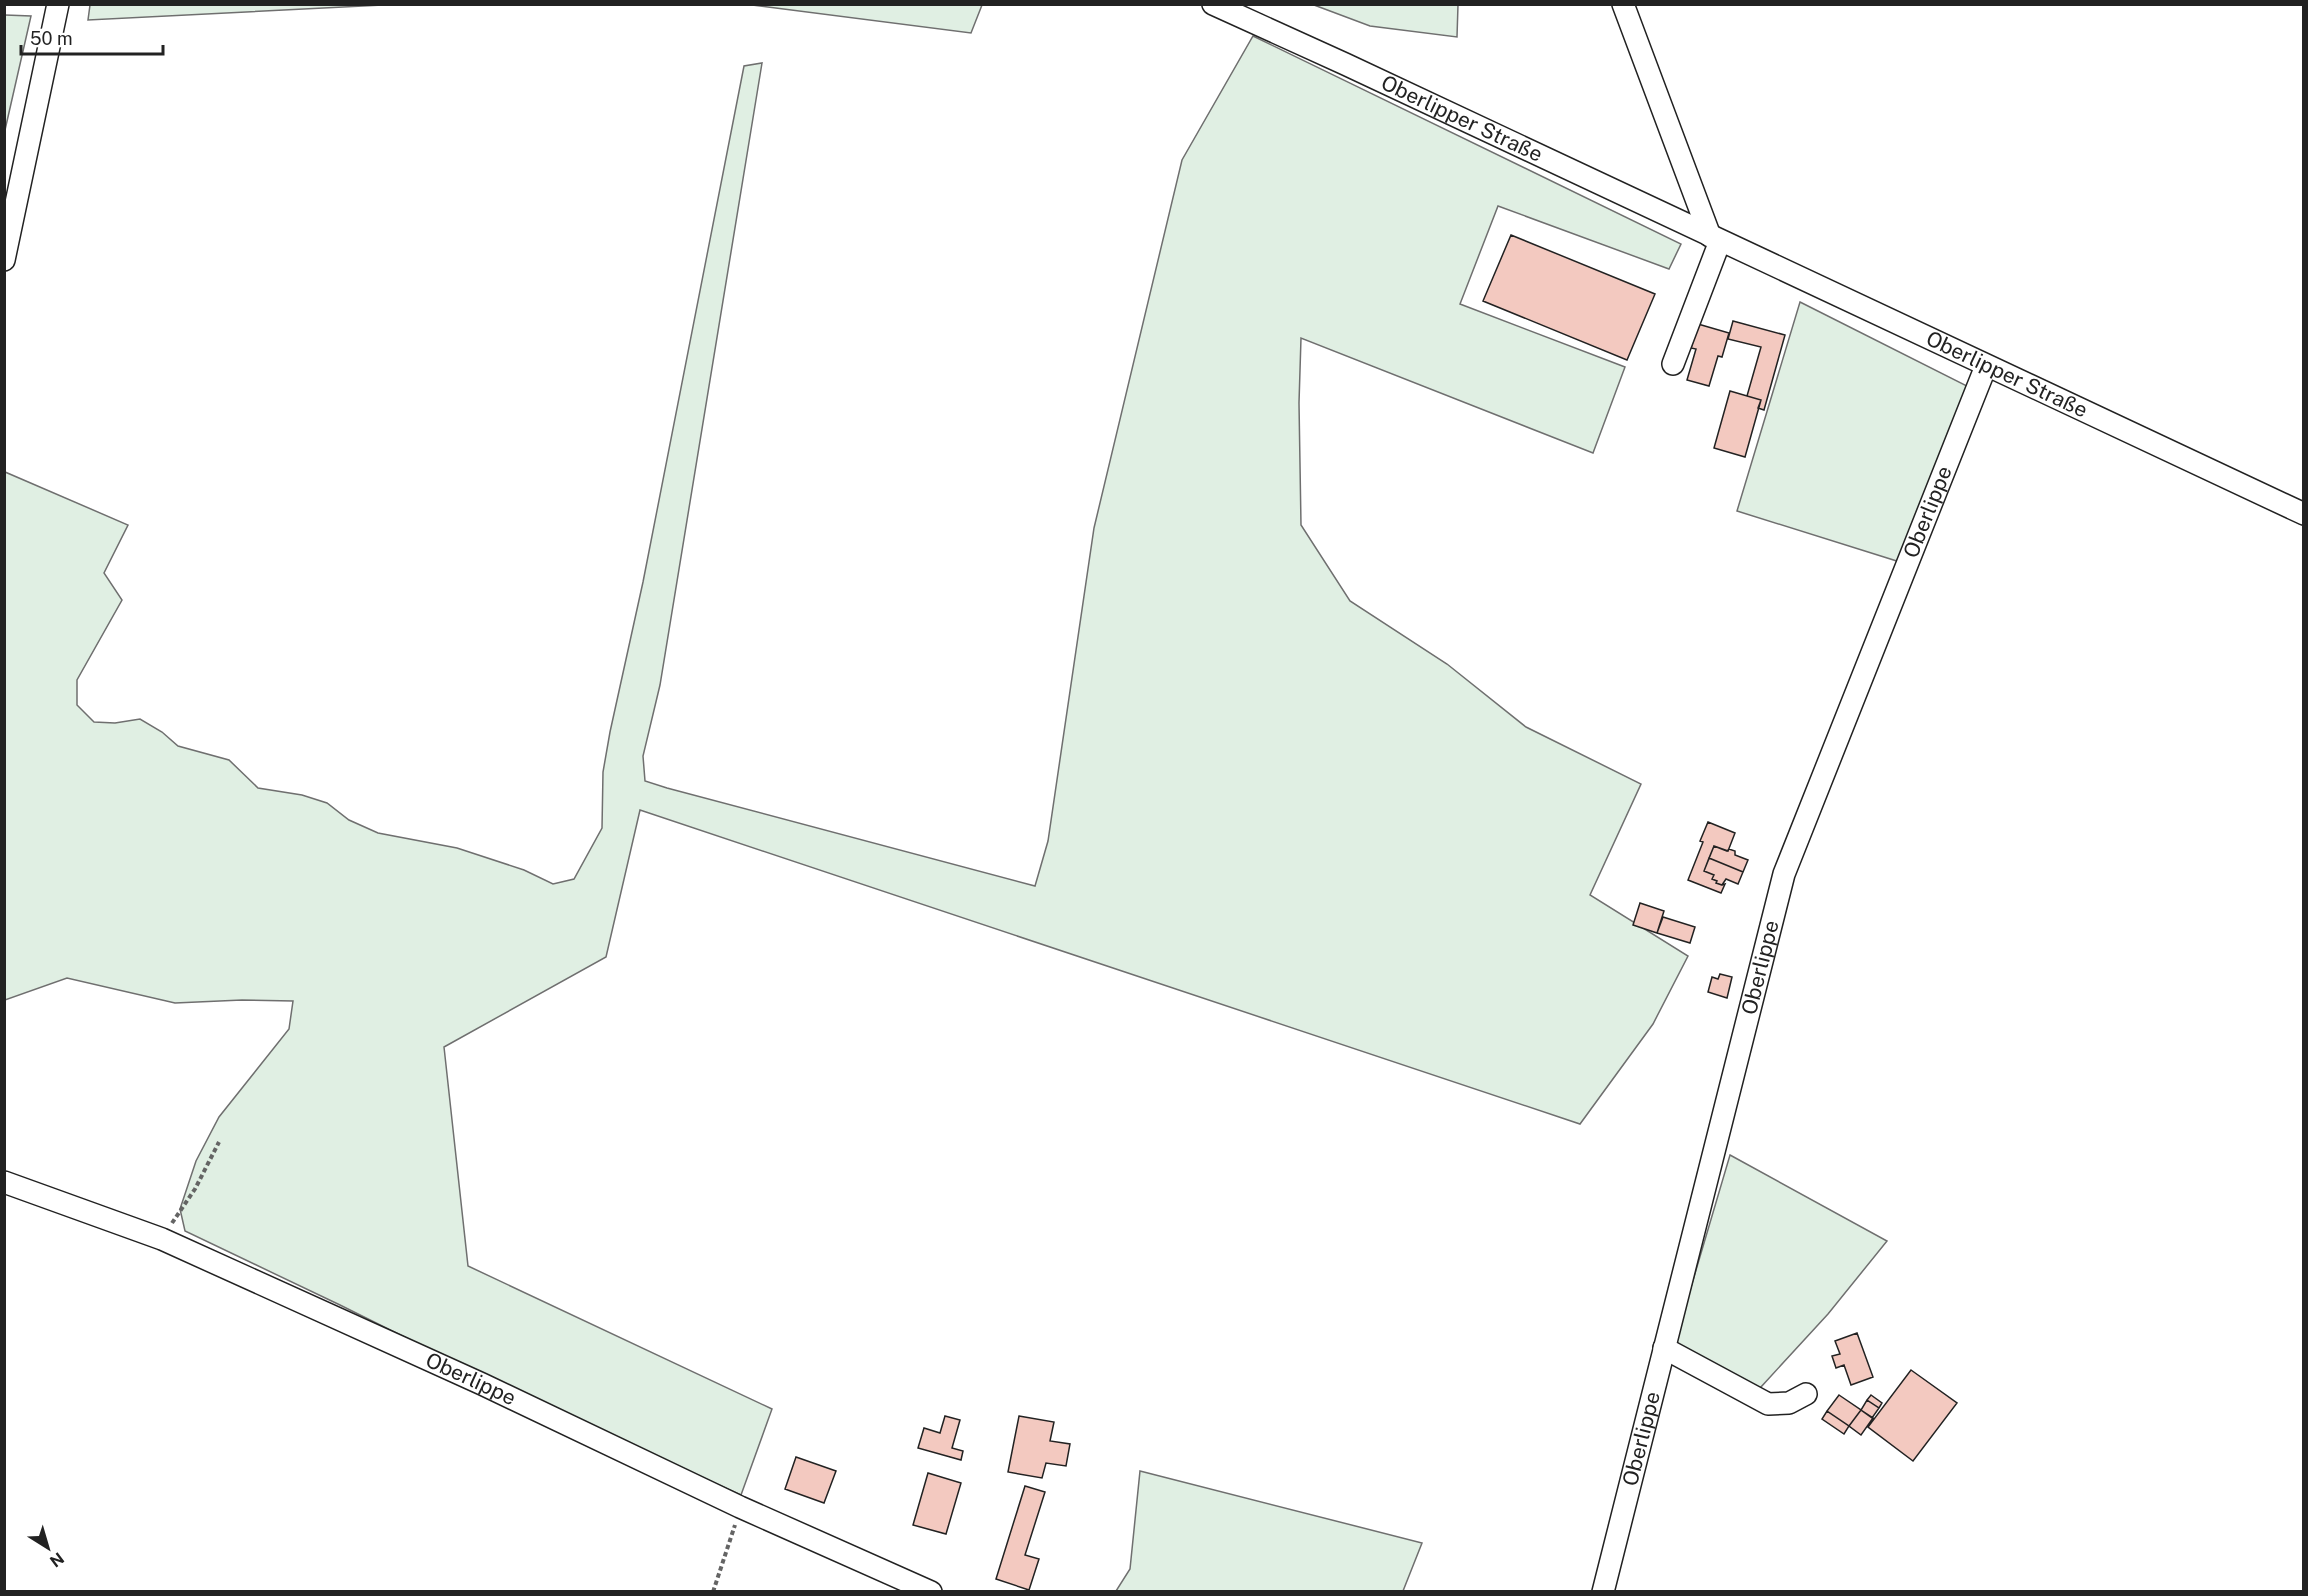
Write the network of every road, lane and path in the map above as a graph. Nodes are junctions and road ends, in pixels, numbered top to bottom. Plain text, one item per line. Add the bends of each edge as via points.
1 (58, 4) edge
2 (1213, 4) edge
3 (1623, 4) edge
4 (1715, 238) junction
5 (4, 260) edge
6 (1673, 364) dead end
7 (1986, 366) junction
8 (2304, 514) edge
9 (219, 1142) dead end
10 (4, 1182) edge
11 (162, 1239) junction
12 (1664, 1348) junction
13 (1806, 1394) dead end
14 (740, 1508) junction
15 (713, 1592) edge
16 (931, 1592) edge
17 (1603, 1592) edge

1 - 5 street
2 - 4 street, Oberlipper Straße
3 - 4 street
4 - 6 street
4 - 7 street, Oberlipper Straße
7 - 8 street, Oberlipper Straße
7 - 12 street, Oberlippe via 1784,874
9 - 11 path via 195,1189
10 - 11 street, Oberlippe
11 - 14 street, Oberlippe via 482,1384
12 - 13 street via 1768,1404 1789,1403
12 - 17 street, Oberlippe
14 - 15 path
14 - 16 street, Oberlippe

